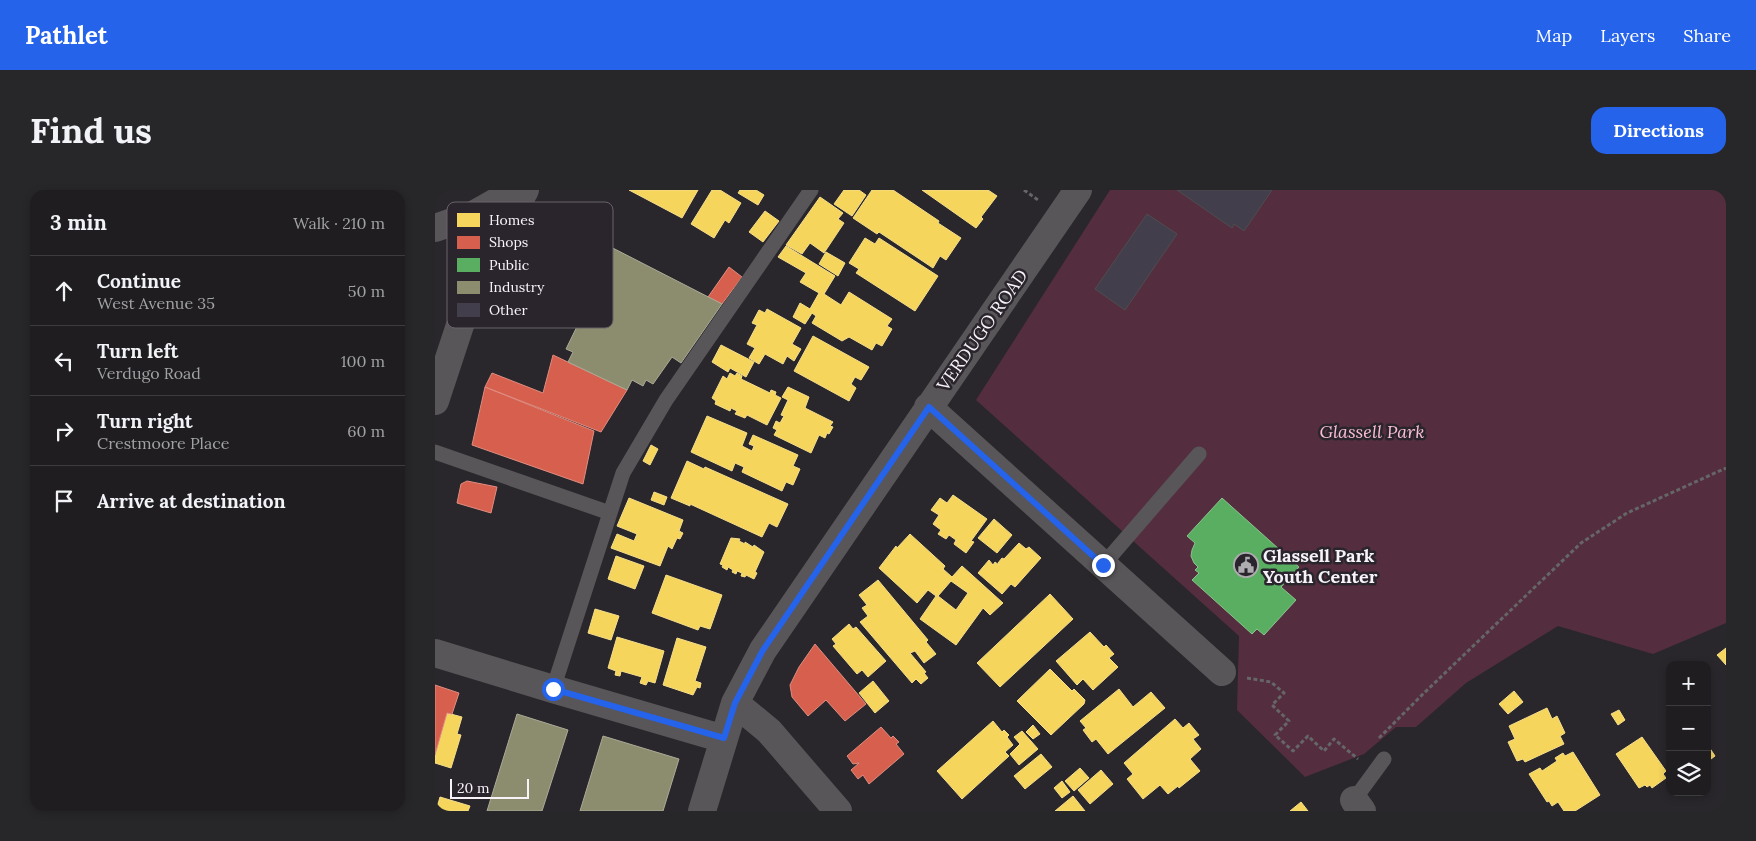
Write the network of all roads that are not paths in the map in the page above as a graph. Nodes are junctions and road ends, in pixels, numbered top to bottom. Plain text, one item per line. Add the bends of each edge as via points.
1 (517, 190) edge
2 (525, 190) edge
3 (811, 190) edge
4 (1078, 190) edge
5 (496, 202) edge
6 (518, 202) edge
7 (447, 224) edge
8 (435, 228) edge
9 (459, 328) edge
10 (435, 399) edge
11 (929, 407) junction
12 (435, 452) edge
13 (1199, 454) dead end
14 (610, 513) junction
15 (1103, 565) junction
16 (435, 653) edge
17 (1222, 672) dead end
18 (553, 689) junction
19 (735, 703) junction
20 (724, 738) junction
21 (1384, 759) road end
22 (1358, 805) edge
23 (702, 811) edge
24 (838, 811) edge

1 - 5 street
2 - 6 street
3 - 14 lane via 665,400 623,473
4 - 11 street, VERDUGO ROAD
7 - 8 street
9 - 10 street
11 - 15 street
11 - 19 street, VERDUGO ROAD via 763,650
12 - 14 lane
13 - 15 lane
14 - 18 lane
15 - 17 street
16 - 18 street
18 - 20 street
19 - 20 street, VERDUGO ROAD
19 - 24 street via 769,731
20 - 23 street, VERDUGO ROAD
21 - 22 lane

